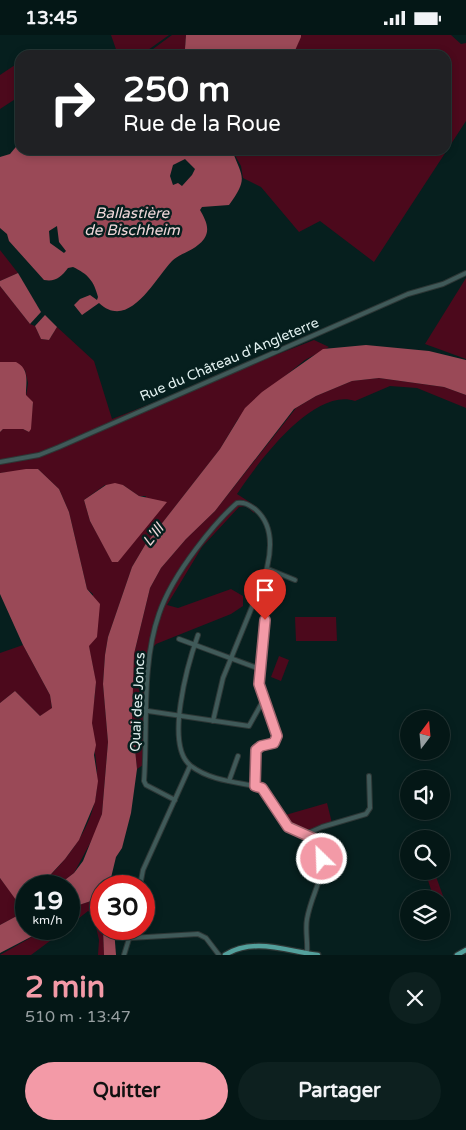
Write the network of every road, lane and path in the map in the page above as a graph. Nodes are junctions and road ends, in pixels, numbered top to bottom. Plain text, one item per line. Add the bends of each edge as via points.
1 (466, 273) edge
2 (0, 462) edge
3 (268, 569) junction
4 (295, 580) dead end
5 (259, 592) junction
6 (254, 602) junction
7 (265, 620) dead end
8 (198, 635) dead end
9 (179, 639) dead end
10 (195, 644) junction
11 (231, 657) junction
12 (260, 669) junction
13 (264, 699) junction
14 (148, 711) junction
15 (180, 716) junction
16 (212, 721) junction
17 (238, 756) dead end
18 (190, 766) junction
19 (369, 776) dead end
20 (229, 781) junction
21 (255, 786) junction
22 (175, 800) junction
23 (318, 829) junction
24 (306, 834) junction
25 (317, 840) junction
26 (142, 875) edge
27 (155, 937) edge
28 (129, 940) edge
29 (466, 950) edge
30 (307, 953) junction
31 (124, 955) edge
32 (219, 955) edge
33 (225, 955) edge
34 (318, 955) edge
35 (457, 955) edge

1 - 2 street, Rue du Château d'Angleterre via 443,284 408,294 59,447 39,455
3 - 4 street
3 - 5 street
3 - 14 street, Quai des Joncs via 269,535 265,519 247,504 237,503 205,537 171,586 158,615 151,645
5 - 6 street via 261,599
5 - 6 street via 252,595
6 - 11 street
7 - 12 street
8 - 10 street
9 - 10 street
10 - 11 street
10 - 15 street
11 - 12 street
11 - 16 street
12 - 13 street via 259,684
13 - 16 street via 249,726
13 - 21 street via 277,736 274,743 256,750
14 - 15 street
14 - 22 street, Quai des Joncs via 144,781
15 - 16 street
15 - 18 street via 178,747
17 - 20 street
18 - 20 street
18 - 22 street
19 - 23 street via 368,811 361,817
20 - 21 street
21 - 24 street via 262,788 288,827
22 - 26 street
23 - 24 street
23 - 25 street
24 - 25 street
25 - 30 street via 323,865 307,919
27 - 32 street via 198,934 206,938
28 - 31 street
29 - 35 main road
30 - 33 main road via 255,945 238,948
30 - 34 main road

